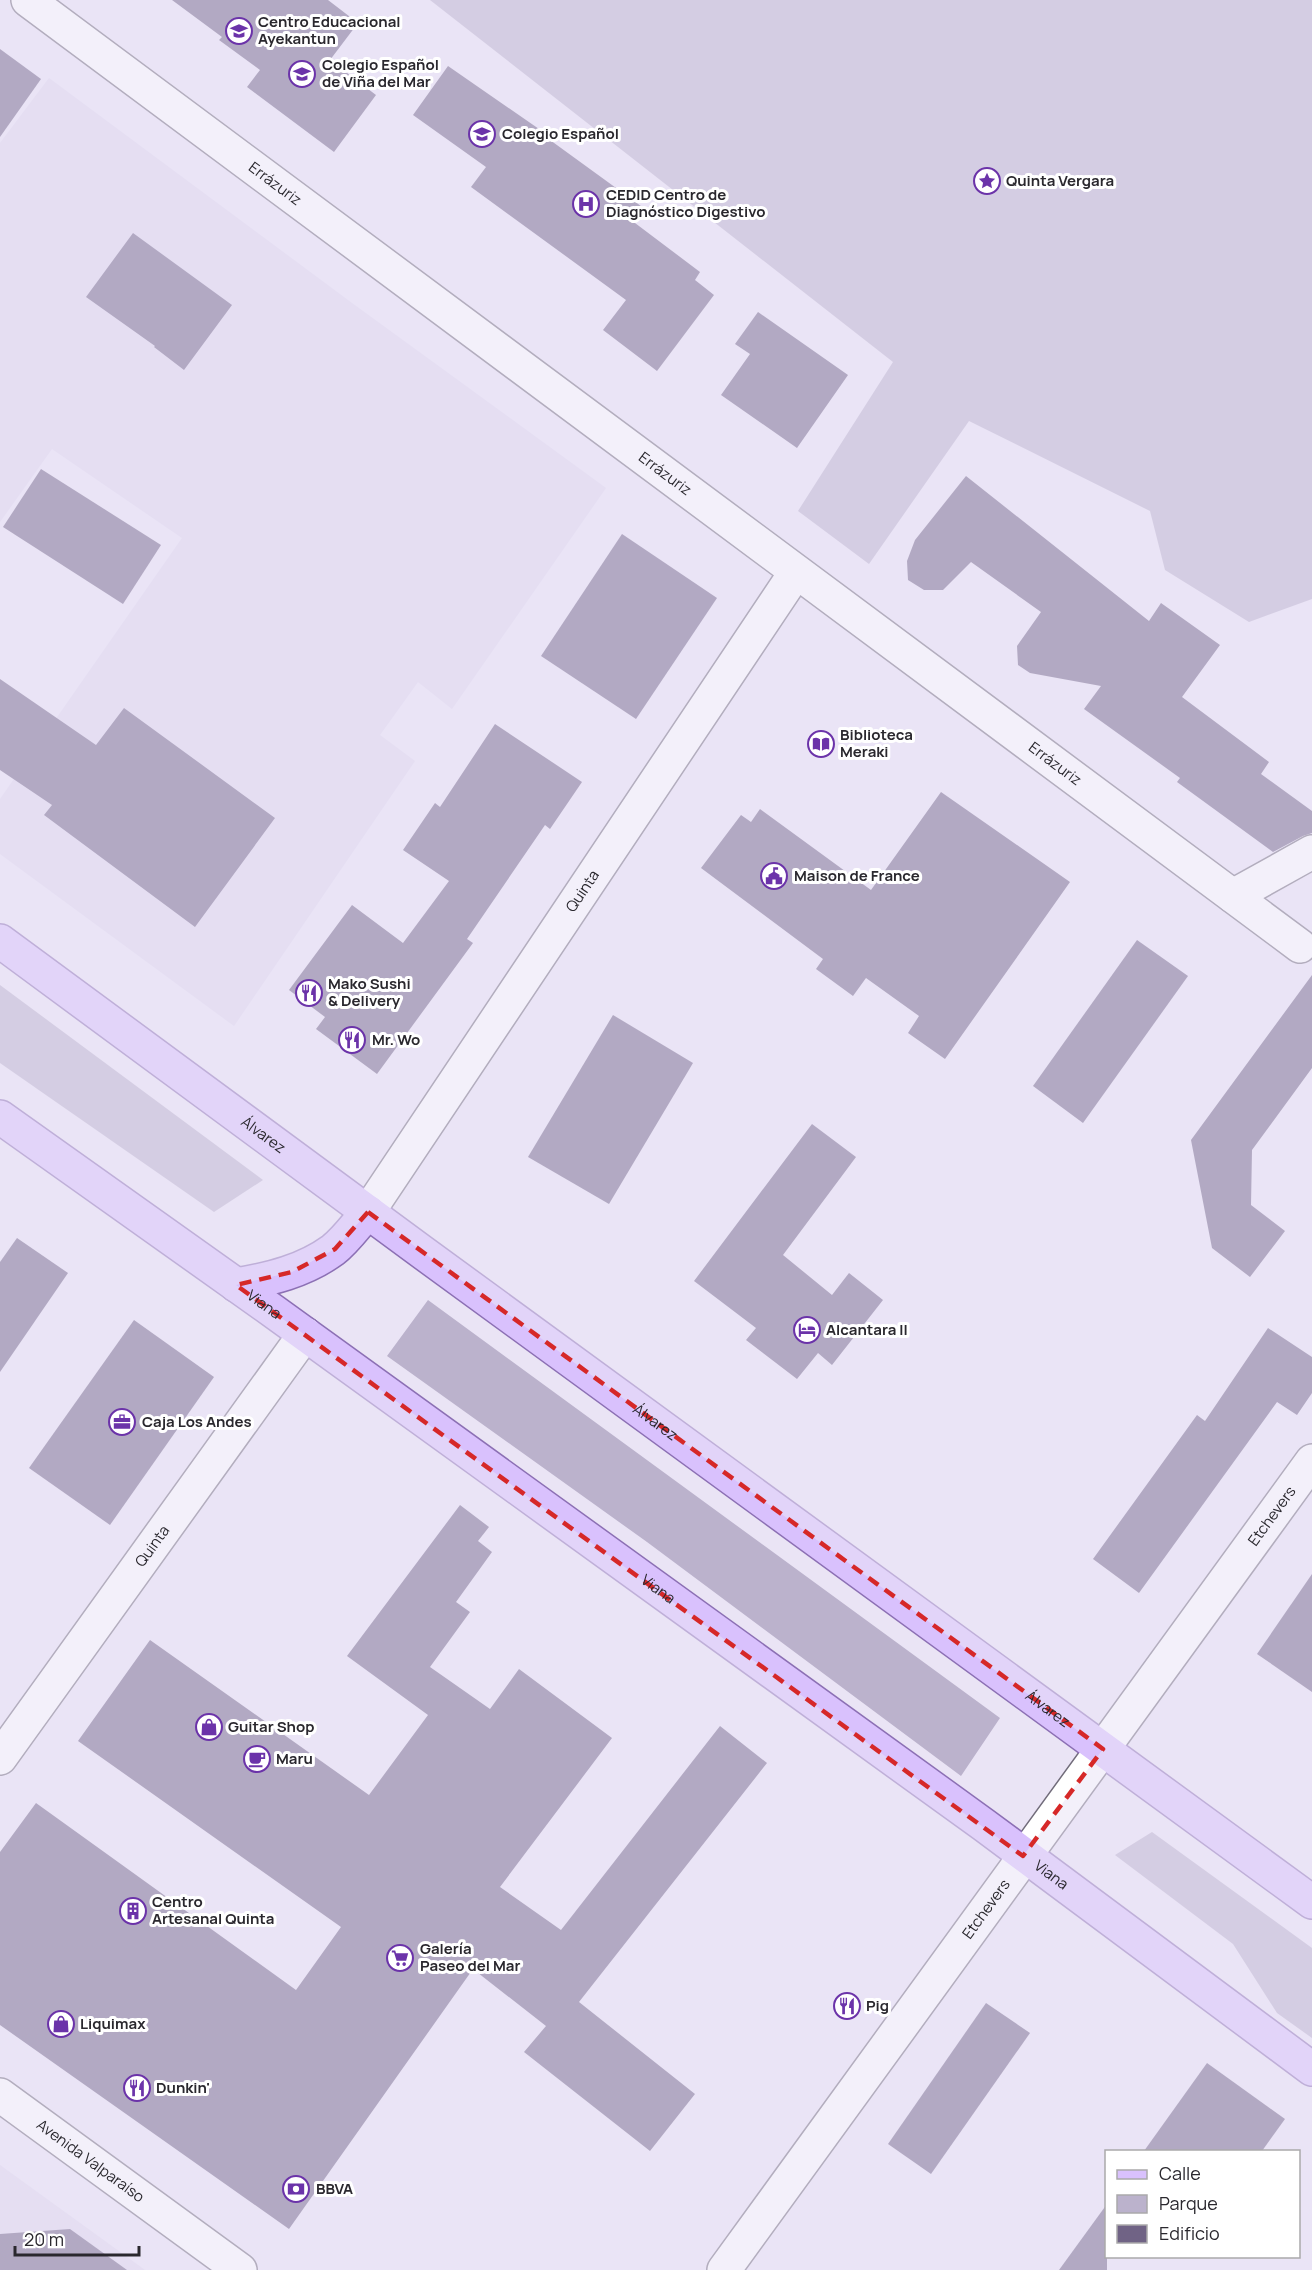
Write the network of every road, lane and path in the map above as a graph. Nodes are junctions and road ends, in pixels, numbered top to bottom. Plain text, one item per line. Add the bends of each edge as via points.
1 (28, 0) edge
2 (796, 572) junction
3 (1312, 852) edge
4 (1233, 896) junction
5 (0, 941) edge
6 (1300, 946) dead end
7 (0, 1117) edge
8 (368, 1212) junction
9 (236, 1285) junction
10 (305, 1334) junction
11 (1312, 1461) edge
12 (1103, 1749) junction
13 (0, 1758) edge
14 (1023, 1856) junction
15 (1312, 1902) edge
16 (1312, 2069) edge
17 (0, 2095) edge
18 (240, 2270) edge
19 (724, 2270) edge

1 - 2 street, Errázuriz
2 - 4 street, Errázuriz
2 - 8 street, Quinta
3 - 4 street
4 - 6 street, Errázuriz
5 - 8 main road, Álvarez
7 - 9 main road, Viana
8 - 9 main road via 335,1249 313,1262 292,1272
8 - 12 main road, Álvarez
9 - 10 main road, Viana
10 - 13 street, Quinta
10 - 14 main road, Viana
11 - 12 street, Etchevers
12 - 14 street, Etchevers
12 - 15 main road, Álvarez
14 - 16 main road, Viana
14 - 19 street, Etchevers
17 - 18 street, Avenida Valparaíso

